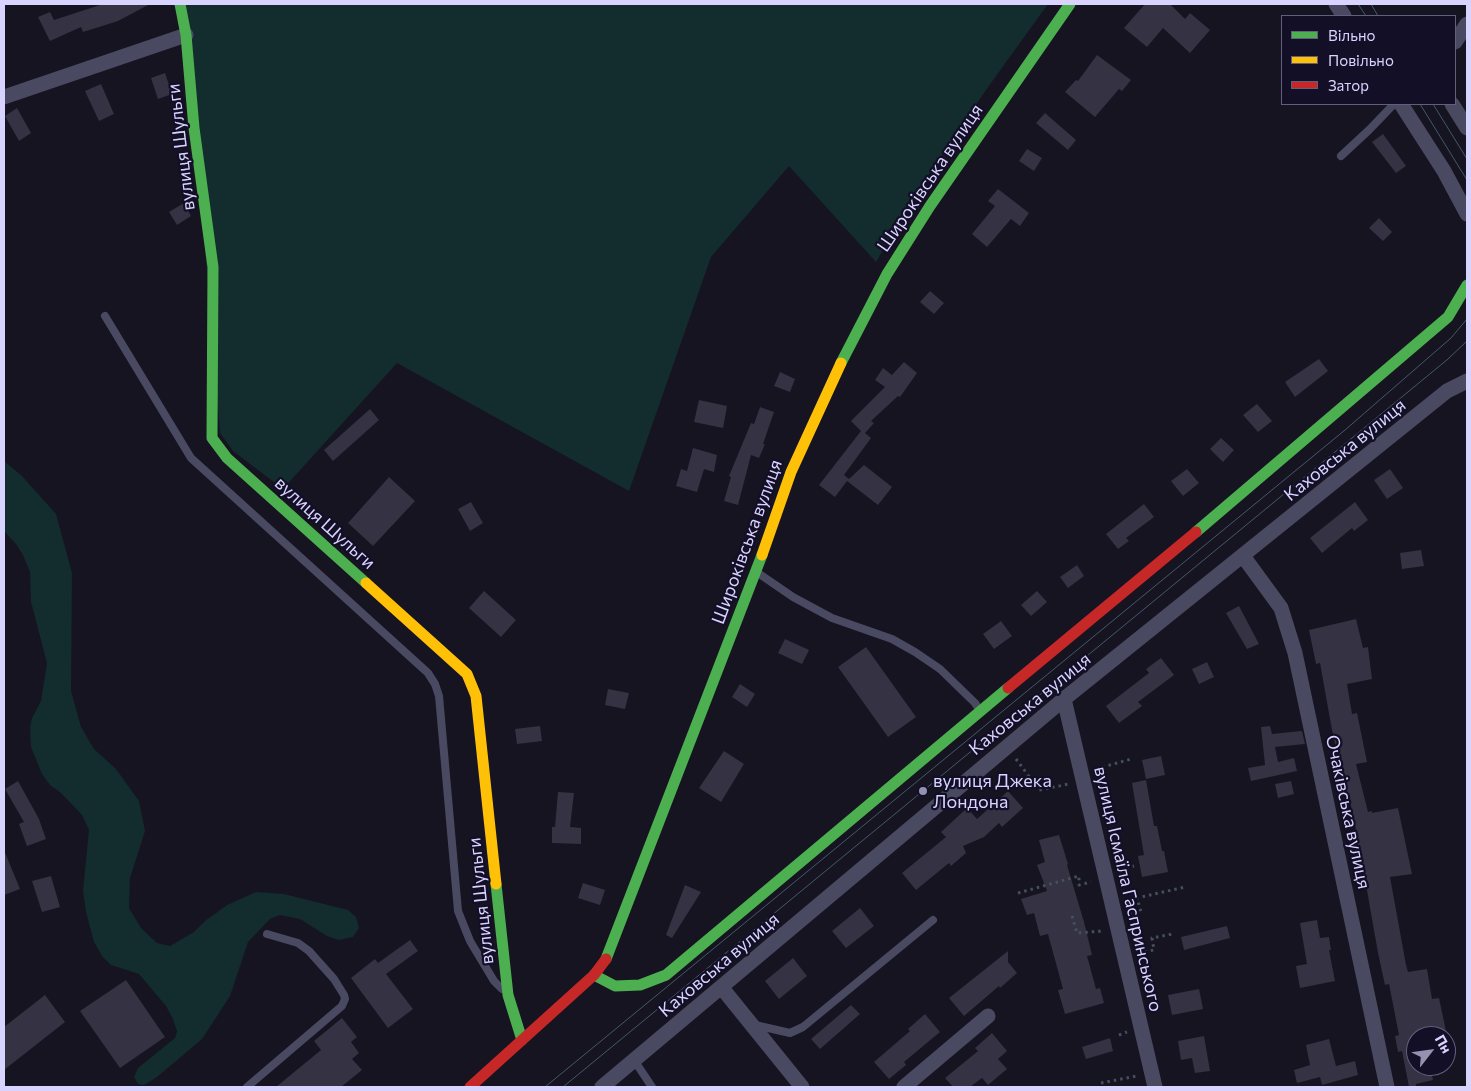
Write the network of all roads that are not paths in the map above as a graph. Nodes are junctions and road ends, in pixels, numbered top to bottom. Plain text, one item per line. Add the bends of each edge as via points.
1 (180, 4) edge
2 (1070, 4) edge
3 (1336, 4) edge
4 (1343, 15) edge
5 (1467, 24) edge
6 (186, 35) junction
7 (1456, 40) edge
8 (4, 97) edge
9 (1393, 105) edge
10 (1402, 105) edge
11 (1453, 105) edge
12 (1467, 128) edge
13 (1342, 156) dead end
14 (1467, 214) edge
15 (1467, 285) edge
16 (105, 316) dead end
17 (1467, 381) edge
18 (1244, 556) junction
19 (756, 571) junction
20 (1064, 700) junction
21 (980, 711) junction
22 (933, 920) dead end
23 (267, 934) dead end
24 (594, 975) junction
25 (722, 988) junction
26 (508, 994) junction
27 (988, 1016) dead end
28 (751, 1024) junction
29 (522, 1040) junction
30 (634, 1060) junction
31 (1154, 1080) edge
32 (246, 1087) edge
33 (470, 1087) edge
34 (602, 1087) edge
35 (652, 1087) edge
36 (802, 1087) edge
37 (904, 1087) edge
38 (1387, 1087) edge

1 - 6 street, вулиця Шульги
2 - 19 street, Широківська вулиця via 886,274 840,364 791,472
3 - 4 street
5 - 7 street
6 - 8 street
6 - 26 street, вулиця Шульги via 194,128 213,267 212,438 227,458 467,674 476,696
9 - 13 lane
10 - 14 street
11 - 12 street
15 - 21 street via 1448,317 1412,350
16 - 26 lane via 191,458 428,673 435,684 439,696 458,911 470,941 494,981
17 - 18 street, Каховська вулиця via 1447,390
18 - 20 street, Каховська вулиця
18 - 38 street, Очаківська вулиця via 1281,608 1295,653
19 - 21 lane via 793,597 832,618 892,639 916,652 940,669
19 - 24 street, Широківська вулиця via 612,946
20 - 25 street, Каховська вулиця
20 - 31 street, вулиця Ісмаїла Гаспринського
21 - 24 street via 666,975 640,985 615,986
22 - 28 lane via 803,1027 790,1032
23 - 32 lane via 309,951 334,979 345,999 342,1006
24 - 29 street, Широківська вулиця
25 - 28 street
25 - 30 street, Каховська вулиця
26 - 29 street, вулиця Шульги
27 - 37 street
28 - 36 street
29 - 33 street, Широківська вулиця
30 - 34 street, Каховська вулиця
30 - 35 lane

